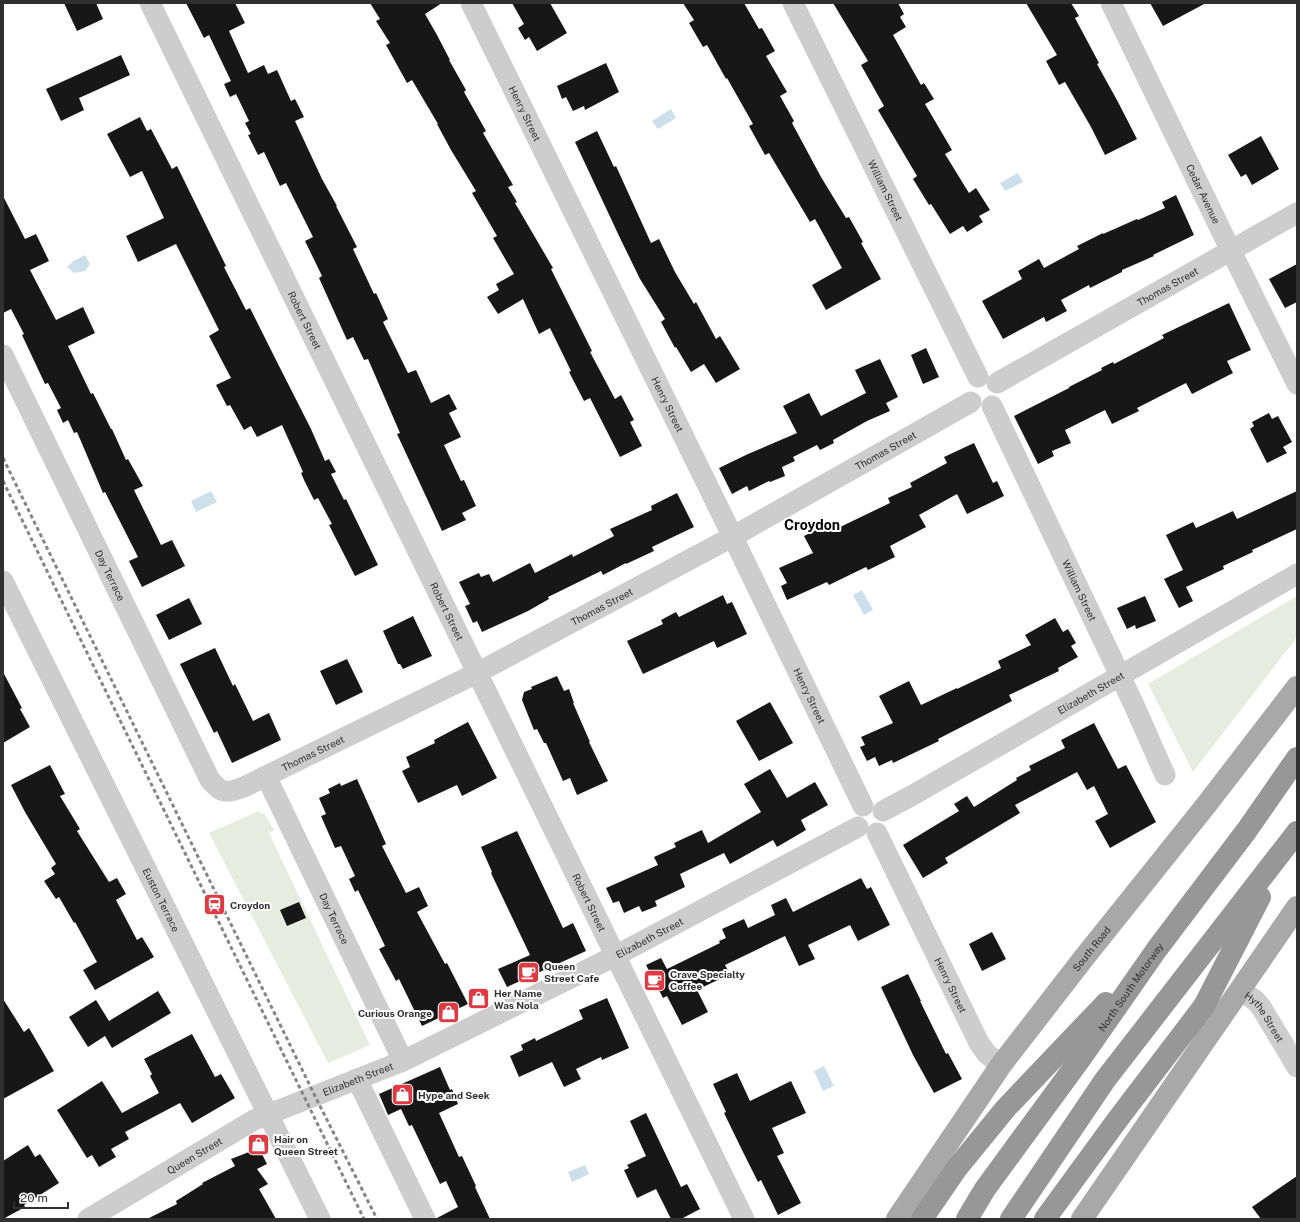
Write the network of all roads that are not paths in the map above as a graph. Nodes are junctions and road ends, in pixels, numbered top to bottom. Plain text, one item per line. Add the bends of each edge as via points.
1 (150, 3) edge
2 (471, 3) edge
3 (793, 3) edge
4 (1111, 3) edge
5 (1297, 213) edge
6 (1231, 251) junction
7 (3, 355) edge
8 (988, 380) junction
9 (1297, 384) edge
10 (971, 402) junction
11 (992, 406) junction
12 (732, 536) junction
13 (1297, 574) edge
14 (3, 581) edge
15 (477, 673) junction
16 (1120, 676) junction
17 (1297, 687) edge
18 (1297, 758) edge
19 (1165, 775) dead end
20 (266, 776) junction
21 (224, 791) joint
22 (863, 806) junction
23 (883, 811) junction
24 (867, 830) junction
25 (1297, 832) edge
26 (1284, 849) junction
27 (1297, 907) edge
28 (1157, 949) junction
29 (615, 956) junction
30 (1240, 990) junction
31 (403, 1061) junction
32 (1001, 1065) junction
33 (1297, 1067) edge
34 (357, 1079) junction
35 (306, 1100) joint
36 (269, 1114) junction
37 (88, 1219) edge
38 (320, 1219) edge
39 (425, 1219) edge
40 (744, 1219) edge
41 (897, 1219) edge
42 (922, 1219) edge
43 (967, 1219) edge
44 (1011, 1219) edge
45 (1045, 1219) edge
46 (1082, 1219) edge

1 - 15 street, Robert Street
2 - 12 street, Henry Street
3 - 8 street, William Street
4 - 6 street, Cedar Avenue
5 - 6 street, Thomas Street
6 - 8 street, Thomas Street
6 - 9 street, Cedar Avenue
7 - 21 street, Day Terrace via 210,780
8 - 10 street via 970,384 968,396
8 - 11 street via 1000,393
10 - 11 street via 978,408
10 - 12 street, Thomas Street
11 - 16 street, William Street
12 - 15 street, Thomas Street
12 - 22 street, Henry Street
13 - 16 street, Elizabeth Street
14 - 36 street, Euston Terrace
15 - 20 street, Thomas Street
15 - 29 street, Robert Street
16 - 19 street, William Street
16 - 23 street, Elizabeth Street
17 - 32 main road, South Road
18 - 28 highway, North South Motorway via 1247,830
20 - 21 street, Thomas Street via 234,790
20 - 31 street, Day Terrace
22 - 23 street via 876,805
22 - 24 street via 857,813 856,823
23 - 24 street via 886,822 884,827
24 - 29 street, Elizabeth Street
24 - 32 street, Henry Street via 979,1043 987,1054
25 - 26 highway
26 - 44 highway via 1105,1080
26 - 45 highway via 1204,1006
27 - 30 main road
28 - 42 highway via 1006,1108 957,1168
28 - 43 highway, North South Motorway via 985,1189
29 - 31 street, Elizabeth Street
29 - 40 street, Robert Street
30 - 33 street, Hythe Street via 1261,1007
30 - 46 main road
31 - 34 street, Elizabeth Street
32 - 41 main road, South Road
34 - 35 street, Elizabeth Street
34 - 39 street
35 - 36 street, Queen Street
36 - 37 street, Queen Street via 254,1120
36 - 38 street, Euston Terrace

